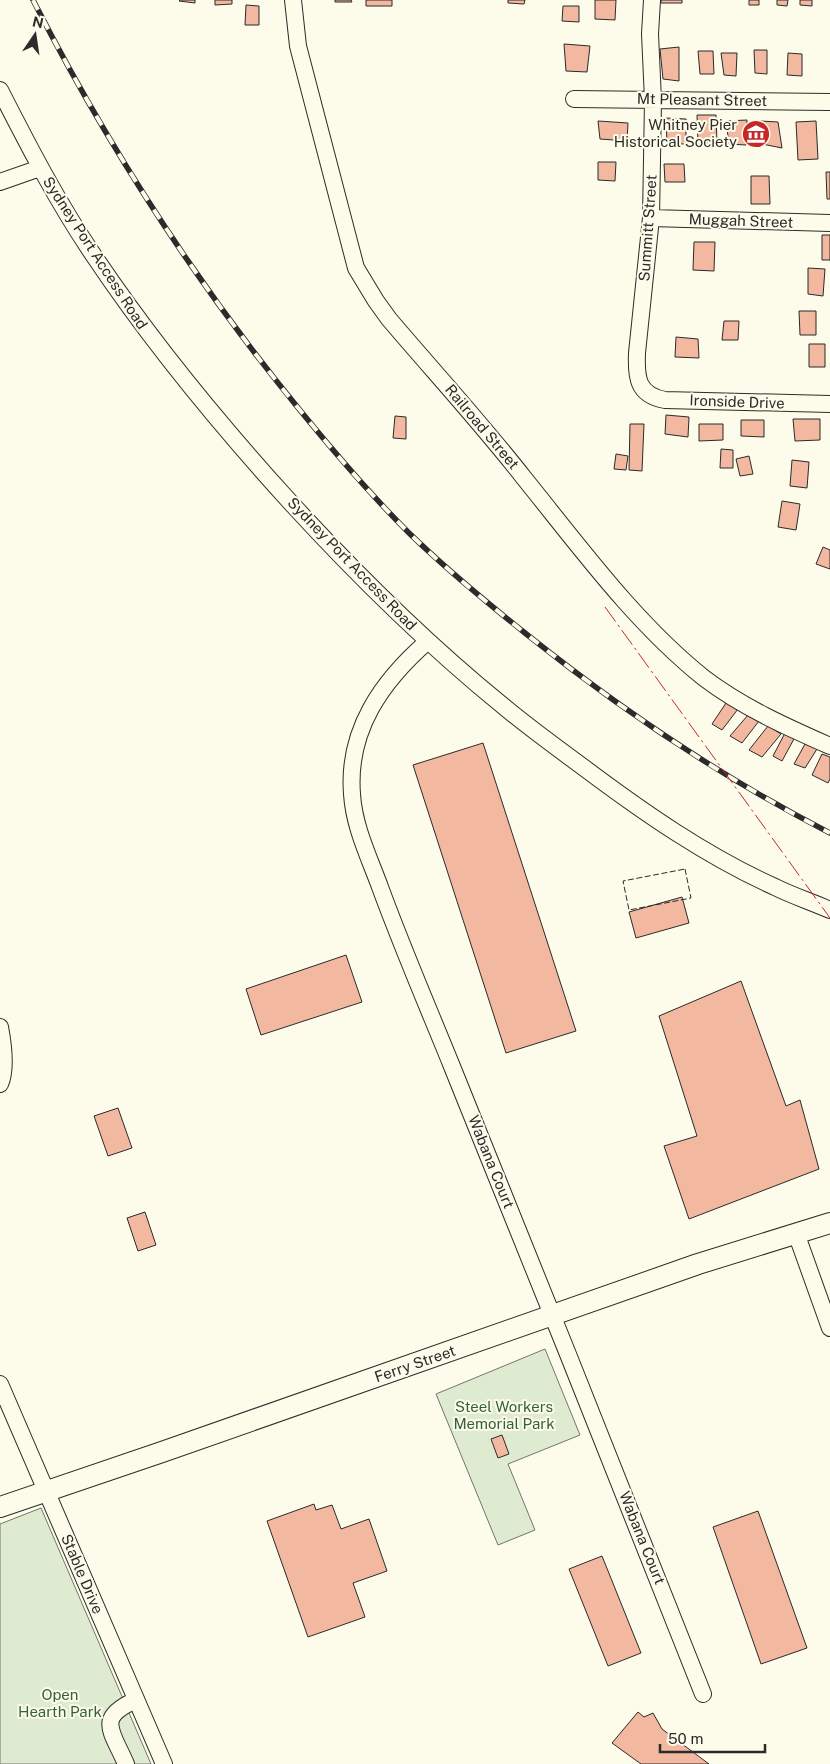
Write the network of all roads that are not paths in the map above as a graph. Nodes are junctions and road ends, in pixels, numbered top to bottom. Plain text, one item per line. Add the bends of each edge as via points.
1 (293, 0) edge
2 (652, 0) edge
3 (0, 90) edge
4 (574, 99) dead end
5 (653, 100) junction
6 (830, 102) edge
7 (40, 168) junction
8 (0, 182) edge
9 (651, 218) junction
10 (830, 223) edge
11 (646, 392) joint
12 (830, 404) edge
13 (428, 641) junction
14 (830, 746) edge
15 (830, 910) edge
16 (0, 1027) edge
17 (0, 1084) edge
18 (830, 1223) edge
19 (796, 1233) junction
20 (554, 1316) junction
21 (830, 1328) edge
22 (0, 1384) edge
23 (46, 1491) junction
24 (0, 1507) edge
25 (704, 1694) dead end
26 (136, 1700) junction
27 (126, 1764) edge
28 (164, 1764) edge

1 - 14 street, Railroad Street via 298,46 356,268 376,301 601,573 668,645 704,678 747,706
2 - 5 street, Summitt Street
3 - 7 street, Sydney Port Access Road
4 - 5 street, Mt Pleasant Street
5 - 6 street, Mt Pleasant Street
5 - 9 street, Summitt Street
7 - 8 street
7 - 13 street, Sydney Port Access Road via 122,297 194,392 320,534
9 - 10 street, Muggah Street
9 - 11 street, Summitt Street via 637,353 638,378
11 - 12 street, Ironside Drive via 665,400
13 - 15 street, Sydney Port Access Road via 502,705 613,790 668,827 724,862
13 - 20 street, Wabana Court via 401,666 378,695 364,722 353,762 353,804 358,830 388,908
16 - 17 street via 3,1047
18 - 19 main road, Ferry Street
19 - 20 main road, Ferry Street
19 - 21 street
20 - 23 main road, Ferry Street
20 - 25 street, Wabana Court
22 - 23 street, Stable Drive
23 - 24 main road, Ferry Street
23 - 26 street, Stable Drive
26 - 27 street via 120,1707 109,1725
26 - 28 street, Stable Drive

